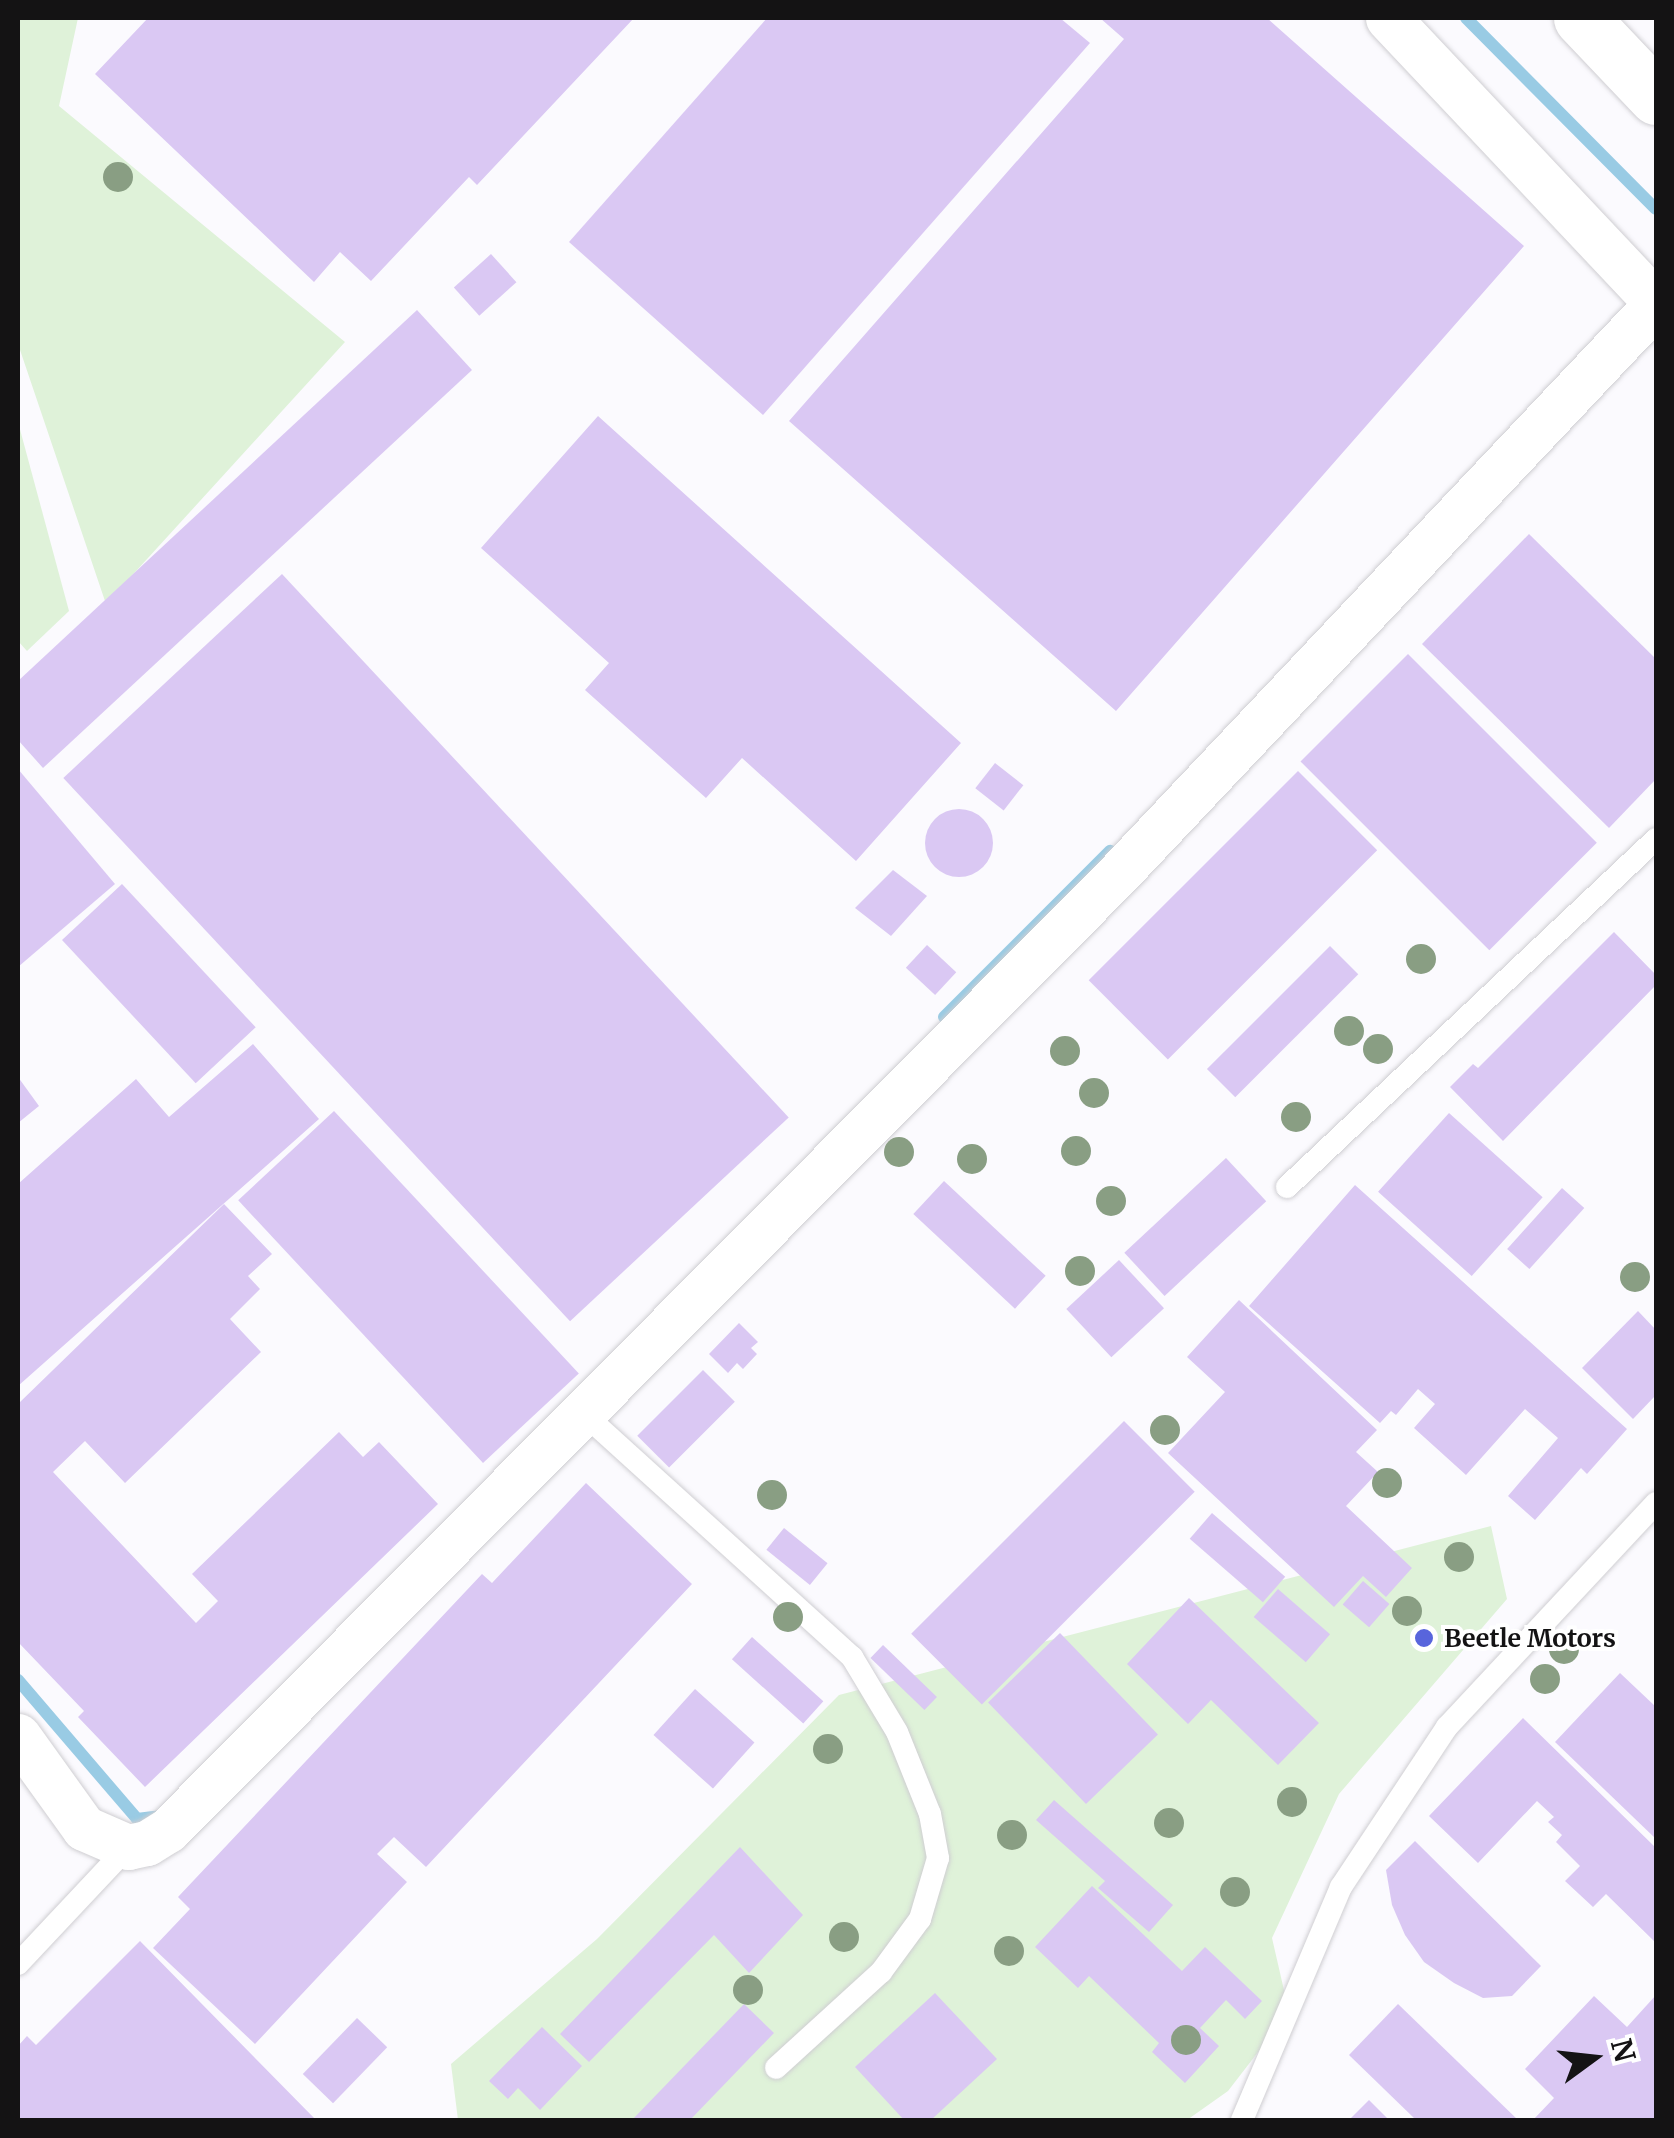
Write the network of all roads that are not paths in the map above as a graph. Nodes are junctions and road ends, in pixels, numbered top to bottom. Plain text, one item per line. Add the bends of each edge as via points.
1 (1388, 18) edge
2 (1581, 18) edge
3 (1656, 97) edge
4 (1656, 303) edge
5 (1656, 840) edge
6 (1287, 1187) dead end
7 (584, 1414) junction
8 (1656, 1503) edge
9 (23, 1755) edge
10 (128, 1846) junction
11 (18, 1964) edge
12 (776, 2068) dead end
13 (1242, 2120) edge

1 - 4 street
2 - 3 highway
4 - 7 street via 1118,874
5 - 6 lane
7 - 10 street via 168,1830
7 - 12 lane via 852,1657 898,1732 930,1814 938,1858 920,1918 882,1972
8 - 13 lane via 1447,1727 1341,1888
9 - 10 street via 84,1828
10 - 11 lane

